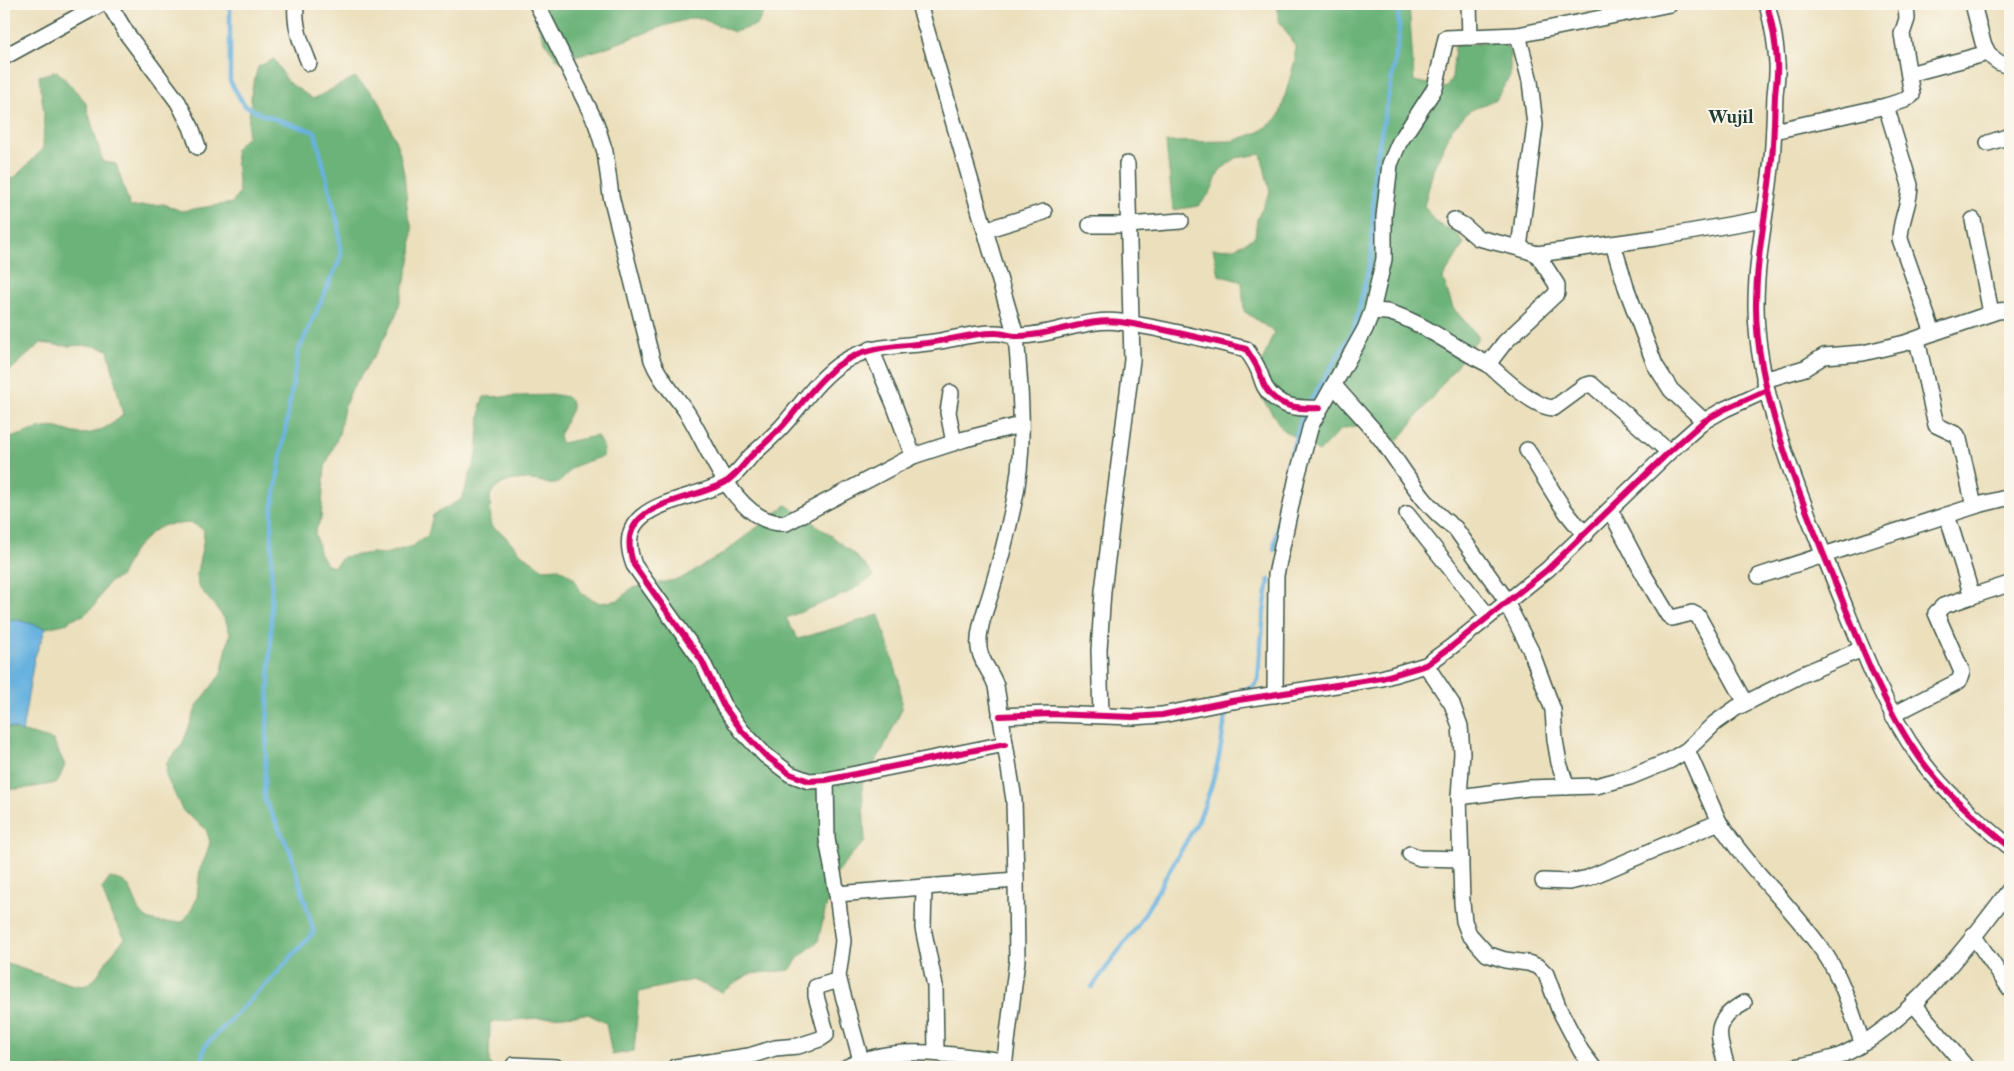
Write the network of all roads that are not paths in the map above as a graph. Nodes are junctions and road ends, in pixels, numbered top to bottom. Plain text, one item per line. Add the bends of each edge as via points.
1 (101, 4) edge
2 (109, 4) edge
3 (296, 4) edge
4 (537, 4) edge
5 (918, 4) edge
6 (1469, 4) edge
7 (1670, 4) edge
8 (1767, 4) edge
9 (1906, 4) edge
10 (1973, 4) edge
11 (78, 9) edge
12 (1518, 35) junction
13 (1470, 37) junction
14 (1988, 54) junction
15 (4, 55) edge
16 (309, 63) dead end
17 (2010, 65) edge
18 (1909, 74) junction
19 (1886, 106) junction
20 (1774, 131) junction
21 (2010, 136) edge
22 (1988, 143) dead end
23 (198, 147) dead end
24 (1127, 164) dead end
25 (1044, 212) dead end
26 (1763, 219) junction
27 (1454, 220) dead end
28 (1973, 220) dead end
29 (1181, 221) dead end
30 (1090, 226) dead end
31 (1128, 226) junction
32 (985, 230) junction
33 (1613, 244) junction
34 (1519, 248) junction
35 (1537, 254) junction
36 (2010, 310) edge
37 (1372, 311) junction
38 (1991, 314) junction
39 (1131, 324) junction
40 (1933, 333) junction
41 (1016, 336) junction
42 (1916, 340) junction
43 (871, 349) junction
44 (1488, 364) junction
45 (1334, 385) junction
46 (1766, 385) junction
47 (951, 393) dead end
48 (1320, 408) junction
49 (1704, 421) junction
50 (1020, 425) junction
51 (954, 442) junction
52 (1527, 450) dead end
53 (1669, 452) junction
54 (913, 456) junction
55 (726, 482) junction
56 (2010, 497) edge
57 (1974, 506) junction
58 (1610, 510) junction
59 (1407, 514) dead end
60 (1947, 515) junction
61 (1586, 534) junction
62 (1824, 556) junction
63 (1759, 576) dead end
64 (2006, 585) dead end
65 (1972, 596) junction
66 (1507, 602) junction
67 (1488, 616) junction
68 (1862, 649) junction
69 (1426, 665) junction
70 (1275, 695) junction
71 (1746, 703) junction
72 (1101, 715) junction
73 (1892, 715) junction
74 (1000, 716) junction
75 (1005, 744) junction
76 (1687, 750) junction
77 (826, 780) junction
78 (1568, 787) junction
79 (1459, 797) junction
80 (1719, 822) junction
81 (2010, 847) edge
82 (1410, 854) dead end
83 (1461, 859) junction
84 (1016, 880) junction
85 (1543, 881) dead end
86 (924, 887) junction
87 (2010, 889) edge
88 (838, 894) junction
89 (1974, 935) junction
90 (839, 980) junction
91 (2010, 989) edge
92 (1744, 1003) dead end
93 (1913, 1003) junction
94 (1862, 1042) junction
95 (936, 1053) junction
96 (861, 1060) junction
97 (1844, 1061) edge
98 (1004, 1064) edge
99 (514, 1065) dead end
100 (556, 1067) edge
101 (675, 1067) edge
102 (847, 1067) edge
103 (1593, 1067) edge
104 (1727, 1067) edge
105 (1794, 1067) edge
106 (1966, 1067) edge

1 - 11 street
2 - 23 street via 127,34 178,102
3 - 16 street via 295,21
4 - 55 street via 596,123 652,360
5 - 32 street
6 - 13 street
7 - 12 street
8 - 20 street via 1778,64
9 - 18 street via 1907,19 1902,34
10 - 14 street
11 - 15 street
12 - 13 street
12 - 34 street via 1530,82 1535,124
13 - 37 street via 1446,38 1435,88 1399,143 1390,164 1384,216 1384,259
14 - 17 street via 2003,65
14 - 18 street
18 - 19 street via 1910,98
19 - 20 street
19 - 40 street via 1910,186 1900,239
20 - 26 street
21 - 22 street
24 - 31 street
25 - 32 street
26 - 33 street
26 - 46 street via 1756,310
27 - 34 street via 1478,238
28 - 38 street
29 - 31 street
30 - 31 street
31 - 39 street
32 - 41 street
33 - 35 street
33 - 49 street via 1656,365 1671,390
34 - 35 street
35 - 44 street via 1557,285 1557,293 1505,342
36 - 38 street
37 - 44 street via 1390,313 1414,323
37 - 45 street
38 - 40 street
39 - 41 street via 1109,322
39 - 48 street via 1246,349 1259,369 1265,387 1284,406
39 - 72 street via 1129,390 1103,591 1099,650
40 - 42 street
41 - 43 street via 978,334
41 - 50 street
42 - 46 street via 1863,353 1824,356
42 - 57 street via 1934,421 1959,439
43 - 54 street
43 - 55 street via 832,370
44 - 53 street via 1548,408 1554,408 1591,384
45 - 48 street
45 - 66 street via 1383,441 1420,494 1443,520 1455,528
46 - 49 street
46 - 62 street via 1789,462
47 - 51 street via 948,412
48 - 70 street via 1311,425 1297,476 1276,575
49 - 53 street
50 - 51 street
50 - 74 street via 1018,481 978,646 993,676
51 - 54 street
52 - 61 street via 1567,516
53 - 58 street
54 - 55 street via 786,524 761,518 739,501
55 - 77 street via 644,515 630,529 628,547 631,557 702,661 723,705 742,731 765,755 790,774 808,780
56 - 57 street
57 - 60 street
58 - 61 street
58 - 71 street via 1668,614 1672,618 1692,612 1698,616
59 - 67 street
60 - 62 street
60 - 65 street
61 - 66 street
62 - 63 street
62 - 68 street
64 - 65 street
65 - 73 street via 1942,606 1936,613 1962,672 1959,681
66 - 67 street
66 - 78 street via 1547,692 1554,716 1560,763
67 - 69 street
68 - 71 street
68 - 73 street
69 - 70 street via 1382,678
69 - 79 street via 1452,704 1460,726
70 - 72 street via 1162,715
71 - 76 street via 1715,723
72 - 74 street
73 - 81 street via 1920,758 1945,788
74 - 75 street
75 - 77 street
75 - 84 street via 1014,800
76 - 78 street via 1670,761 1630,777 1596,786
76 - 80 street
77 - 88 street via 827,838
78 - 79 street via 1528,788
79 - 83 street
80 - 85 street via 1588,878 1569,882
80 - 94 street via 1740,853 1827,958
82 - 83 street via 1420,858
83 - 103 street via 1462,903 1469,934 1487,954 1528,963 1546,974 1558,1010
84 - 86 street
84 - 98 street via 1018,960
86 - 88 street
86 - 95 street via 923,928 935,986
87 - 89 street
88 - 90 street via 843,941
89 - 91 street
89 - 93 street
90 - 96 street
90 - 101 street via 816,987 826,1032 820,1039 748,1056
92 - 104 street via 1729,1011 1722,1020 1720,1042
93 - 94 street via 1899,1017
93 - 106 street
94 - 97 street
95 - 96 street
95 - 98 street
96 - 102 street
97 - 105 street
99 - 100 street

